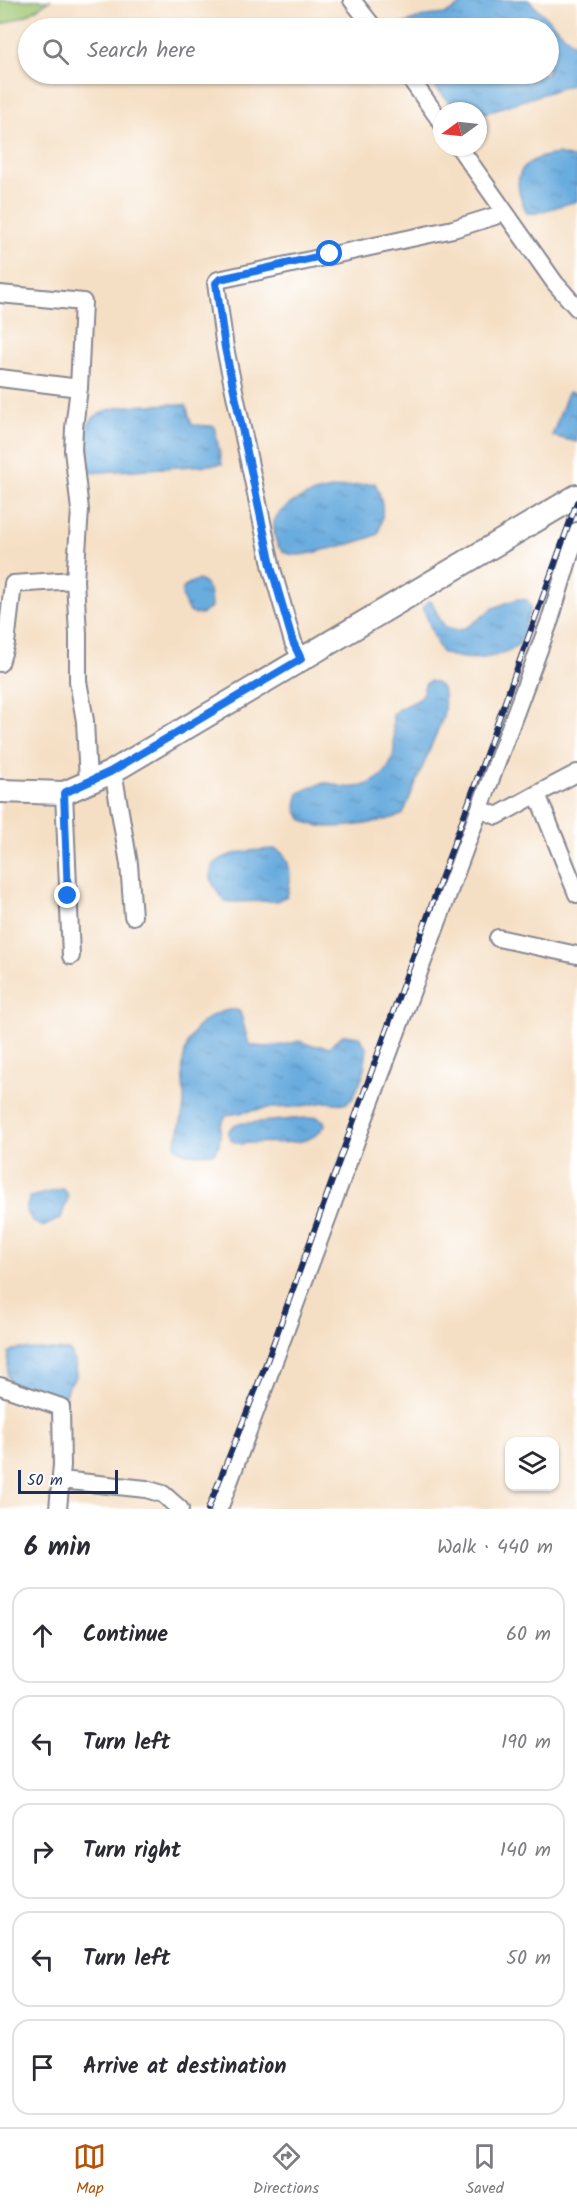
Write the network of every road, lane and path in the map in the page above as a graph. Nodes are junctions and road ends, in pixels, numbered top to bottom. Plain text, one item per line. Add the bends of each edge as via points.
1 (352, 0) edge
2 (366, 18) edge
3 (414, 84) edge
4 (433, 110) edge
5 (465, 156) edge
6 (495, 216) dead end
7 (0, 294) edge
8 (577, 308) edge
9 (0, 378) edge
10 (79, 388) junction
11 (577, 496) edge
12 (577, 531) edge
13 (75, 580) junction
14 (301, 659) junction
15 (0, 663) edge
16 (113, 771) junction
17 (577, 773) edge
18 (88, 782) junction
19 (0, 791) edge
20 (64, 793) junction
21 (537, 794) junction
22 (480, 809) junction
23 (577, 894) edge
24 (133, 916) dead end
25 (498, 938) dead end
26 (577, 955) edge
27 (71, 956) dead end
28 (0, 1386) edge
29 (61, 1480) junction
30 (58, 1509) edge
31 (180, 1509) edge
32 (219, 1509) edge

1 - 2 street
3 - 4 street
5 - 8 street
6 - 14 street via 453,229 218,280 225,348 272,570
7 - 10 street via 83,302
9 - 10 street
10 - 13 street via 73,450 80,510
11 - 14 street
12 - 22 street via 550,620
13 - 15 street via 13,584
13 - 18 street via 78,681 85,721
14 - 16 street
16 - 18 street
16 - 24 street via 129,864
17 - 21 street
18 - 20 street
19 - 20 street
20 - 27 street
21 - 22 street via 497,816
21 - 23 street
22 - 32 street
25 - 26 street
28 - 29 street via 62,1407
29 - 30 street
29 - 31 street via 146,1489 163,1494

